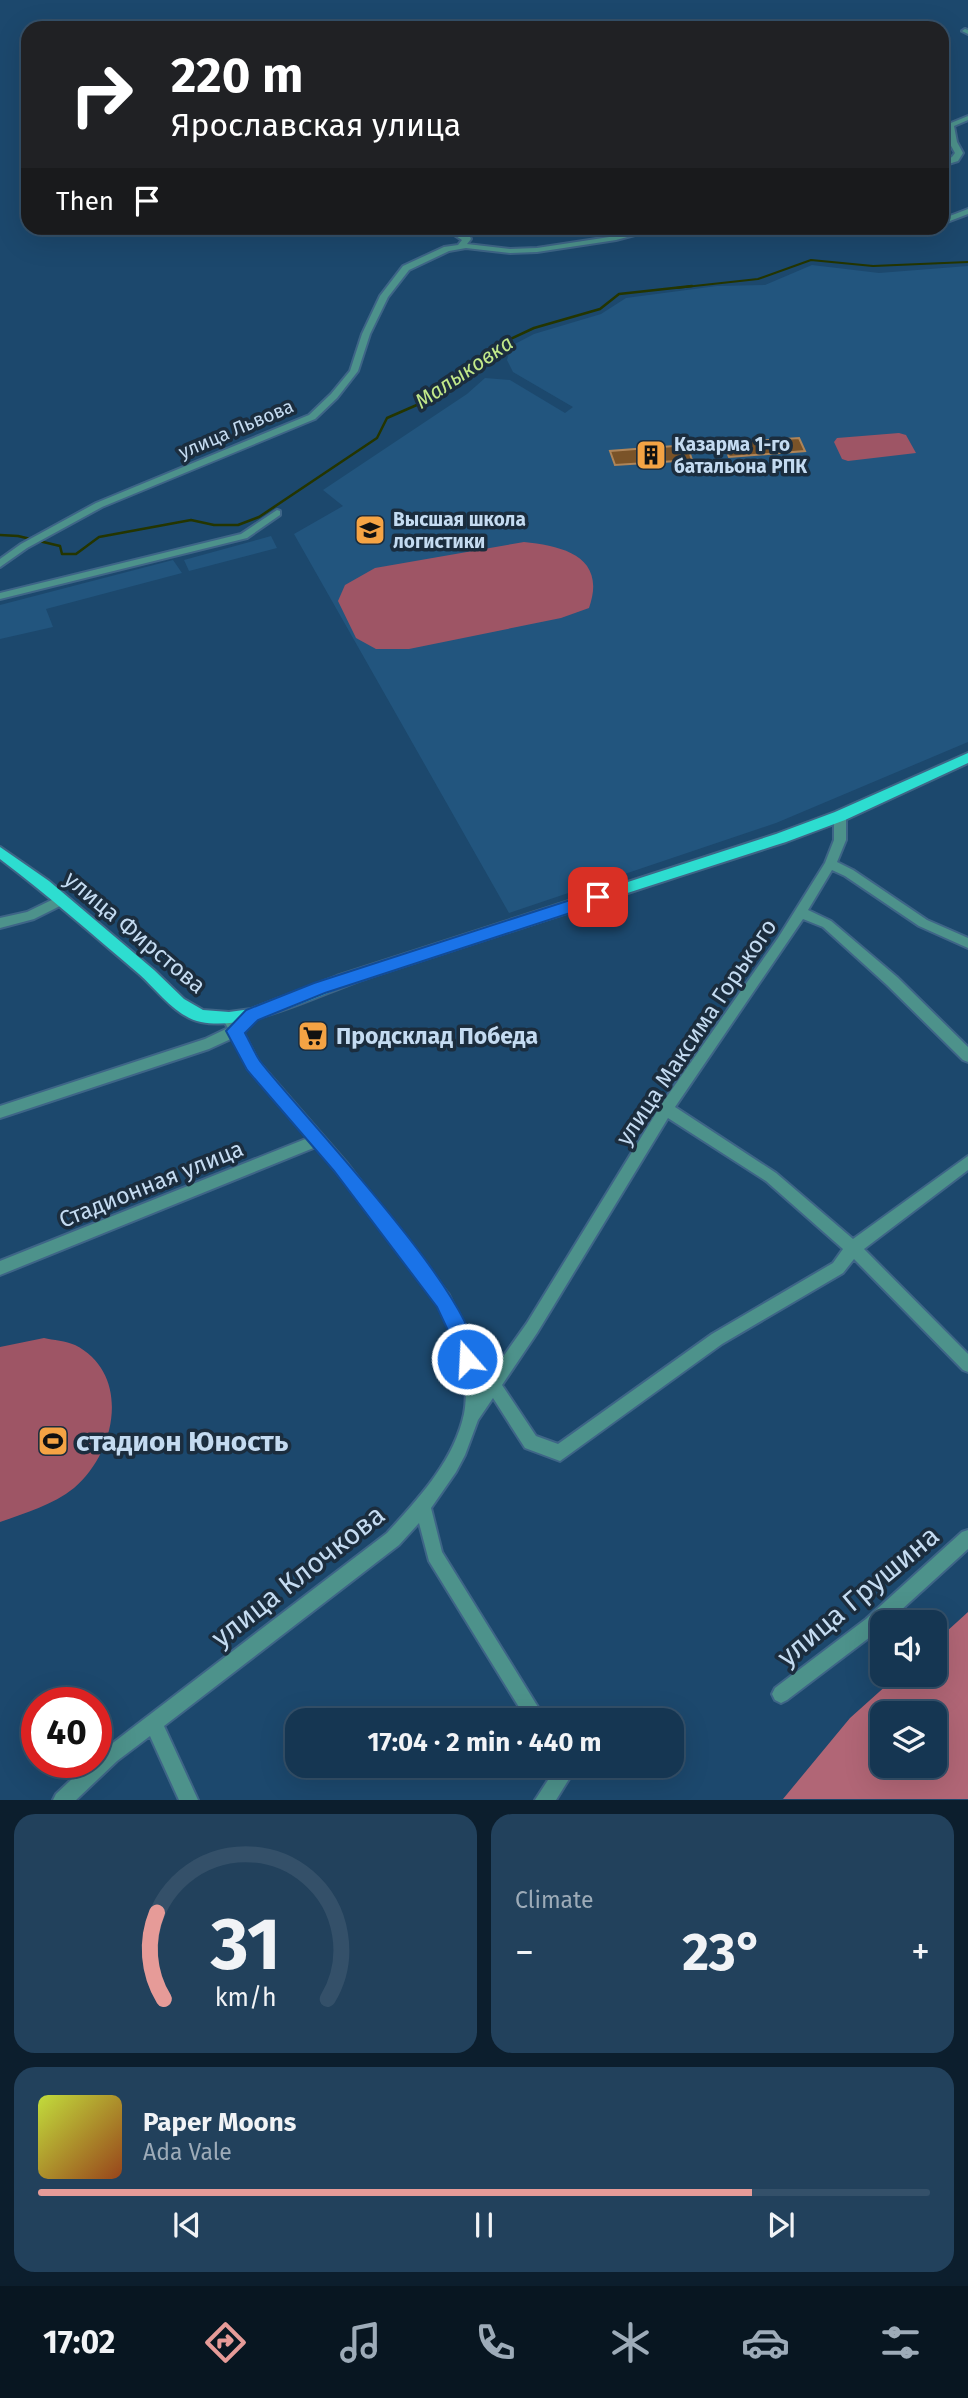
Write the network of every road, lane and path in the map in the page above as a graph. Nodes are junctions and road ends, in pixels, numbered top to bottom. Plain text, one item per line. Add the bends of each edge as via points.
1 (968, 118) edge
2 (949, 161) edge
3 (968, 211) edge
4 (949, 219) edge
5 (460, 235) edge
6 (625, 235) edge
7 (460, 247) junction
8 (277, 513) dead end
9 (0, 564) edge
10 (0, 596) edge
11 (968, 758) edge
12 (840, 816) junction
13 (0, 852) edge
14 (830, 864) junction
15 (62, 900) junction
16 (800, 912) junction
17 (0, 923) edge
18 (968, 943) edge
19 (232, 1025) junction
20 (968, 1056) edge
21 (667, 1109) junction
22 (0, 1112) edge
23 (319, 1140) junction
24 (968, 1162) edge
25 (853, 1248) junction
26 (0, 1268) edge
27 (463, 1339) junction
28 (968, 1365) edge
29 (493, 1384) junction
30 (471, 1416) junction
31 (560, 1454) joint
32 (423, 1508) junction
33 (968, 1538) edge
34 (781, 1693) dead end
35 (530, 1708) edge
36 (153, 1723) junction
37 (560, 1778) edge
38 (62, 1800) edge
39 (189, 1800) edge
40 (544, 1800) edge

1 - 2 street via 950,125 959,153
3 - 4 street
5 - 7 street via 467,239
6 - 7 street, улица Львова via 537,250
7 - 9 street, улица Львова via 406,268 384,296 354,371 312,416 99,505
8 - 10 street via 244,536
11 - 12 main road
12 - 14 street, улица Максима Горького via 840,840
12 - 19 main road, улица Фирстова via 337,982
13 - 15 main road, улица Фирстова
14 - 16 street, улица Максима Горького
14 - 18 street via 923,923
15 - 17 street via 30,916
15 - 19 main road, улица Фирстова via 179,1003 201,1016
16 - 20 street via 827,924
16 - 21 street, улица Максима Горького
19 - 22 street via 197,1048
19 - 23 street via 253,1065
21 - 25 street via 771,1177
21 - 29 street, улица Максима Горького
23 - 26 street, Стадионная улица
23 - 27 street via 443,1300
24 - 25 street
25 - 28 street
25 - 31 street via 838,1268 717,1339
27 - 29 street
27 - 30 street, улица Клочкова via 472,1380
29 - 30 street, улица Максима Горького
29 - 31 street via 531,1442
30 - 32 street, улица Клочкова via 452,1462
32 - 35 street via 435,1555
32 - 36 street, улица Клочкова via 393,1539
33 - 34 street, улица Грушина via 872,1625
36 - 38 street, улица Клочкова
36 - 39 street
37 - 40 street

